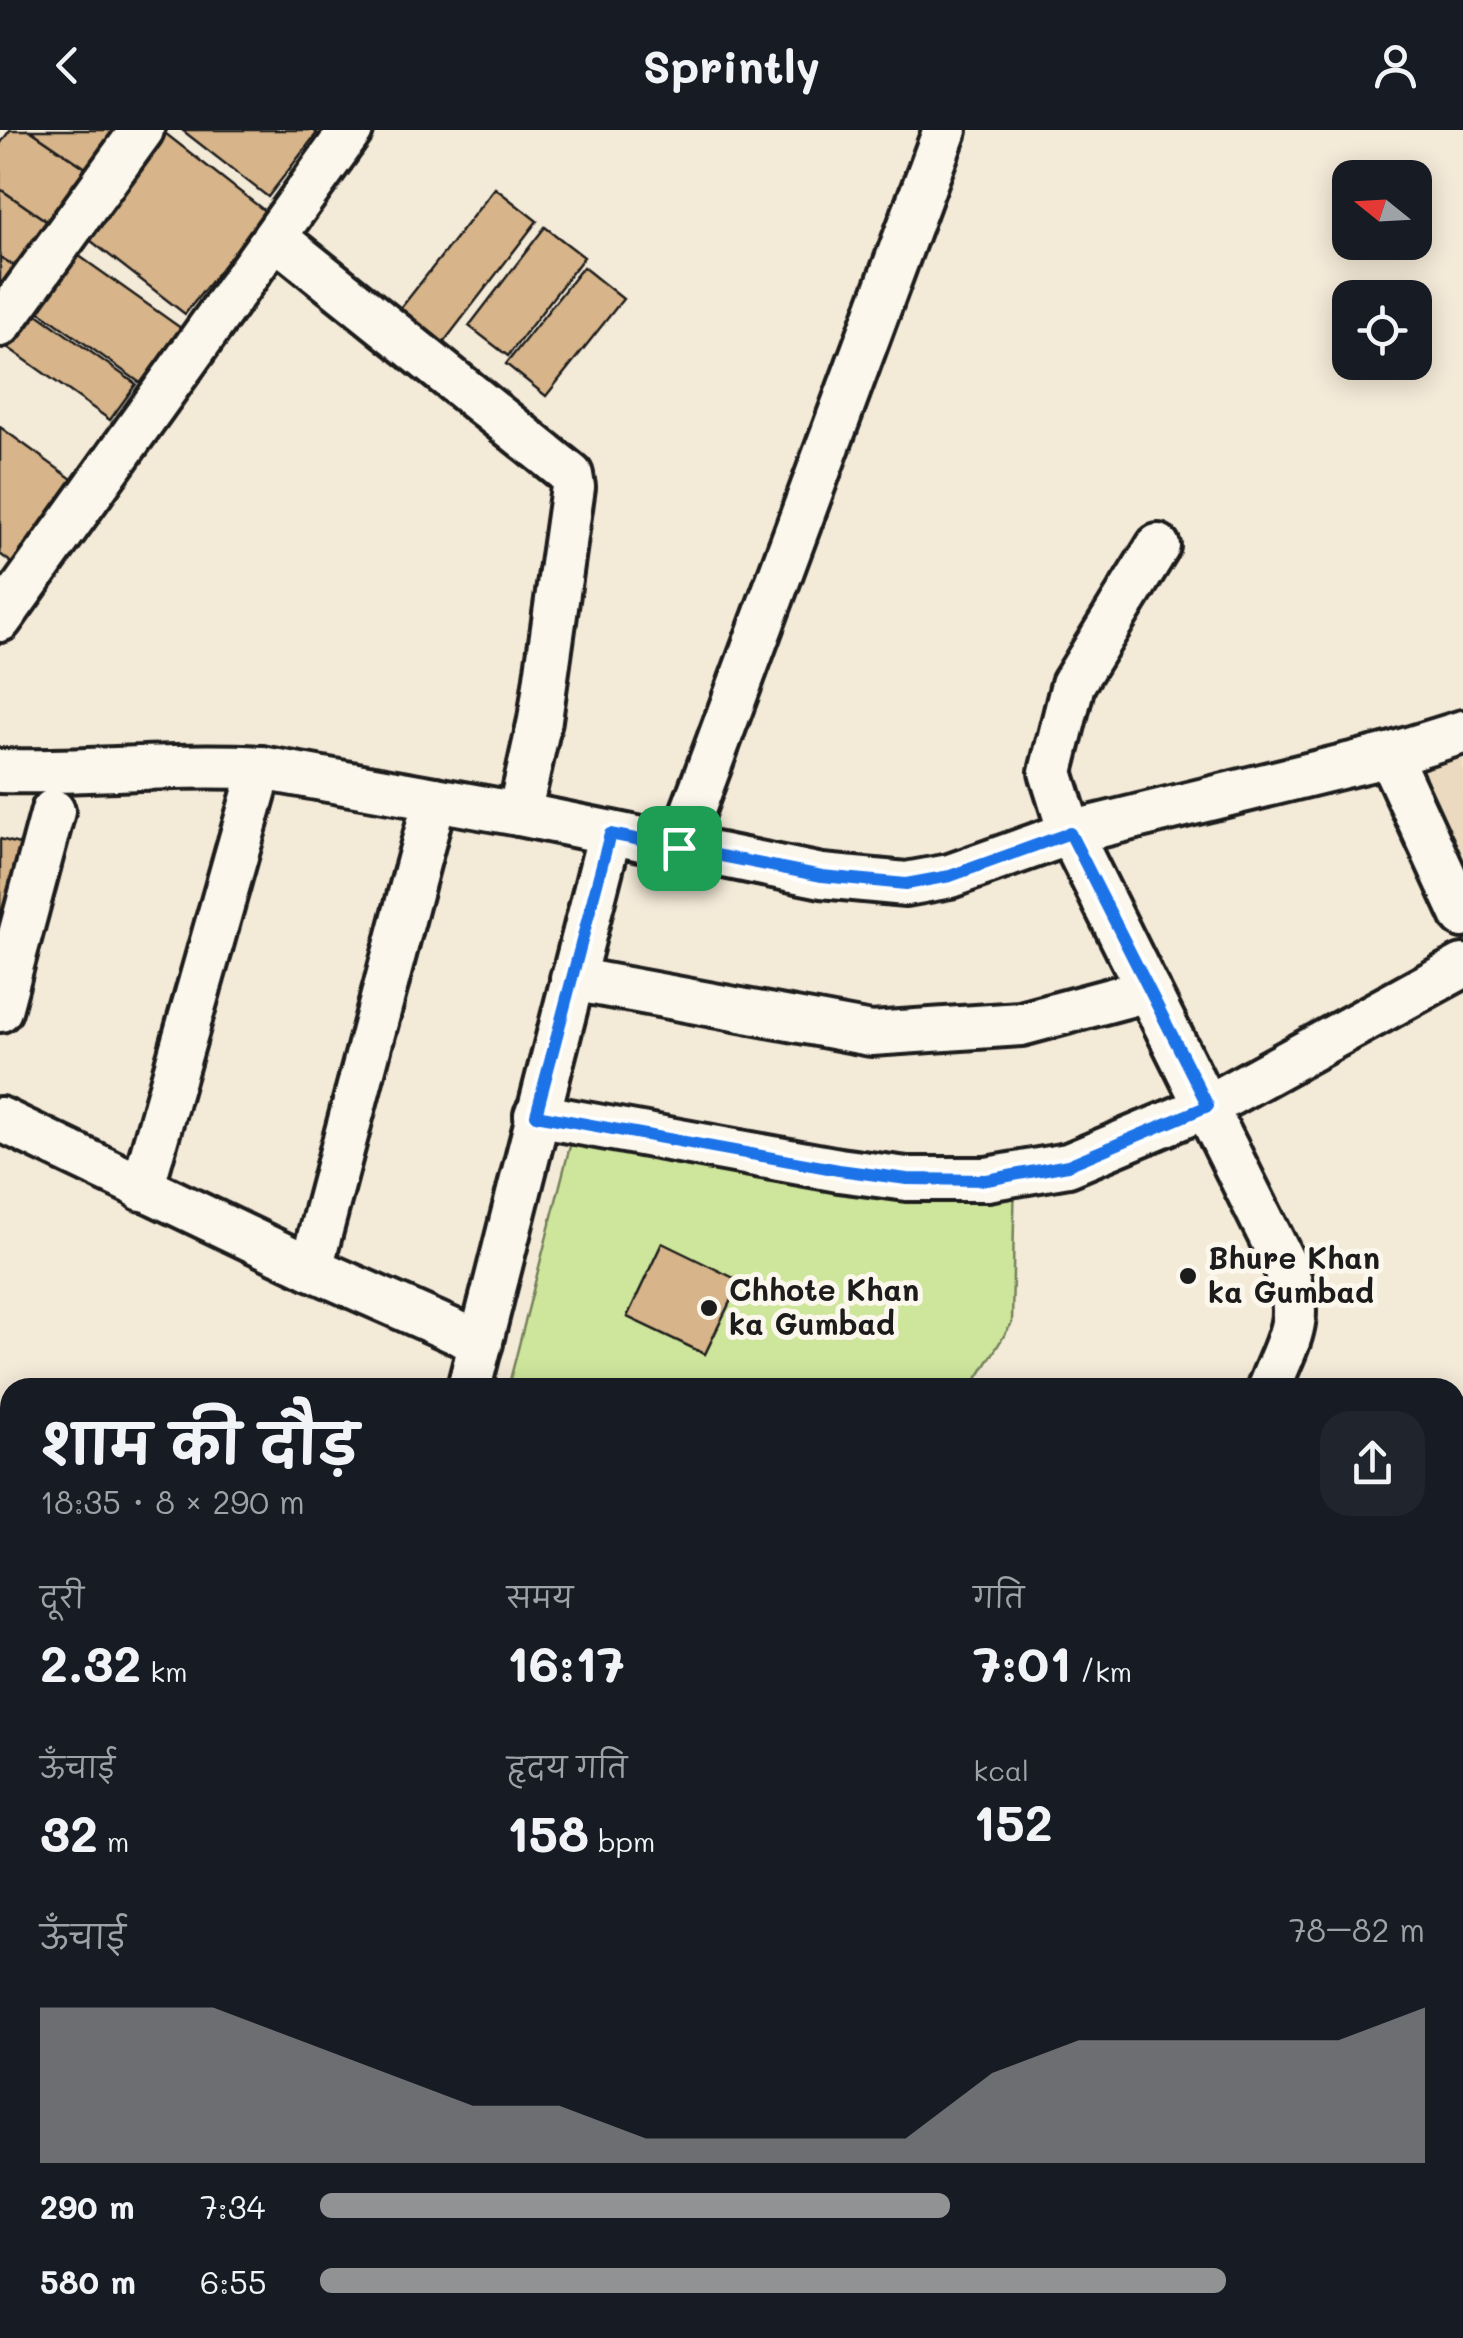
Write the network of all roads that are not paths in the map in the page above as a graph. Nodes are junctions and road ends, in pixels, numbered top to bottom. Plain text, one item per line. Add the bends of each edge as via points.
1 (142, 130) edge
2 (350, 130) edge
3 (945, 130) edge
4 (276, 238) junction
5 (0, 325) edge
6 (1158, 546) dead end
7 (0, 620) edge
8 (1463, 732) edge
9 (1389, 755) junction
10 (262, 768) junction
11 (0, 771) edge
12 (435, 798) junction
13 (53, 812) dead end
14 (519, 814) junction
15 (1070, 833) junction
16 (610, 834) junction
17 (679, 848) junction
18 (1463, 916) edge
19 (1463, 966) edge
20 (572, 979) junction
21 (1148, 990) junction
22 (0, 1010) edge
23 (1208, 1106) junction
24 (536, 1115) junction
25 (0, 1120) edge
26 (142, 1190) junction
27 (311, 1268) junction
28 (482, 1343) junction
29 (472, 1378) edge
30 (1274, 1378) edge

1 - 5 street
2 - 4 street
3 - 17 street
4 - 7 street
4 - 14 street via 571,475 540,720
6 - 15 street via 1073,684 1051,772
8 - 9 street
9 - 15 street
9 - 18 street
10 - 11 street
10 - 12 street
10 - 26 street
12 - 14 street
12 - 27 street
13 - 22 street
14 - 16 street
15 - 17 street via 950,876 906,884 822,876
15 - 21 street
16 - 17 street
16 - 20 street
19 - 23 street
20 - 21 street via 870,1034 1021,1024
20 - 24 street
21 - 23 street
23 - 24 street via 1068,1165 987,1180 890,1177
23 - 30 street via 1294,1295 1296,1319
24 - 28 street
25 - 26 street
26 - 27 street
27 - 28 street
28 - 29 street

